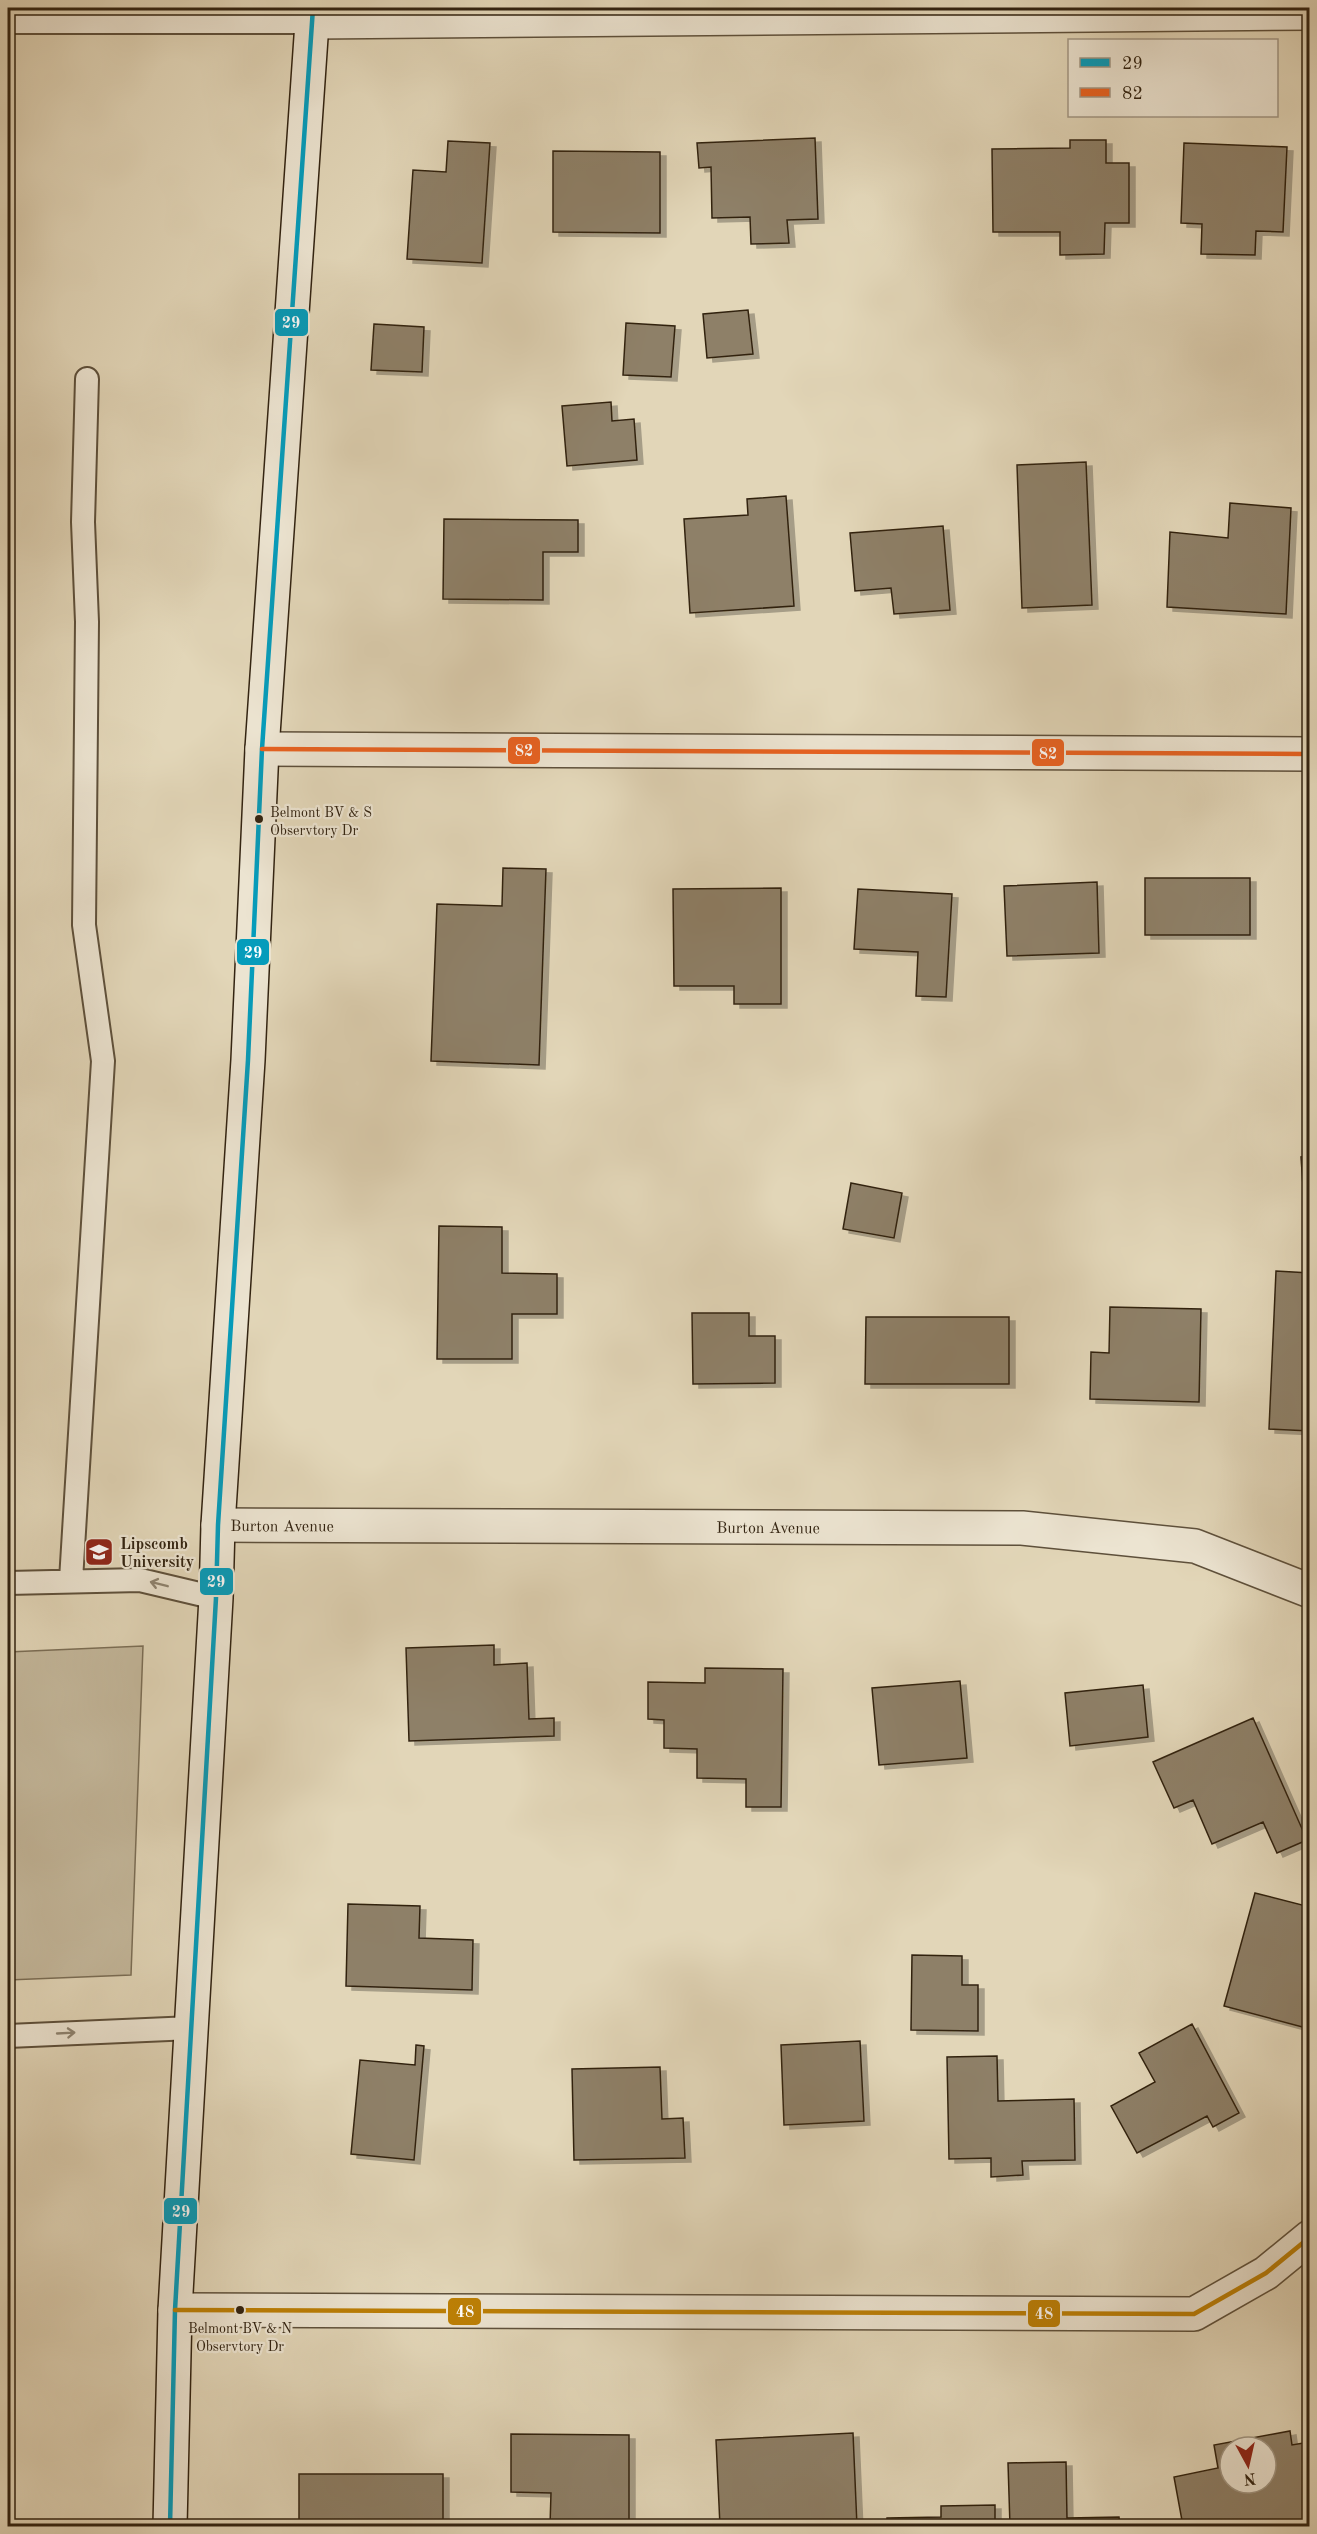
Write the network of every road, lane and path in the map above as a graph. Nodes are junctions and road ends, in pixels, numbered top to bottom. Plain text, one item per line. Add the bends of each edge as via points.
1 (1310, 13) edge
2 (313, 15) edge
3 (8, 22) edge
4 (87, 379) dead end
5 (262, 749) junction
6 (1310, 754) edge
7 (218, 1525) junction
8 (71, 1580) junction
9 (8, 1583) edge
10 (1310, 1591) edge
11 (216, 1598) junction
12 (192, 2028) junction
13 (8, 2036) edge
14 (1310, 2237) edge
15 (175, 2310) junction
16 (170, 2526) edge

1 - 2 street
2 - 3 lane
2 - 5 street
4 - 8 lane via 82,522 87,622 84,925 103,1061
5 - 6 street
5 - 7 street via 248,1060
7 - 10 street, Burton Avenue via 1022,1528 1195,1546
7 - 11 street
8 - 9 lane
11 -> 8 lane via 140,1580
11 - 12 street
13 -> 12 lane
12 - 15 street
14 - 15 street via 1266,2273 1194,2314
15 - 16 street

